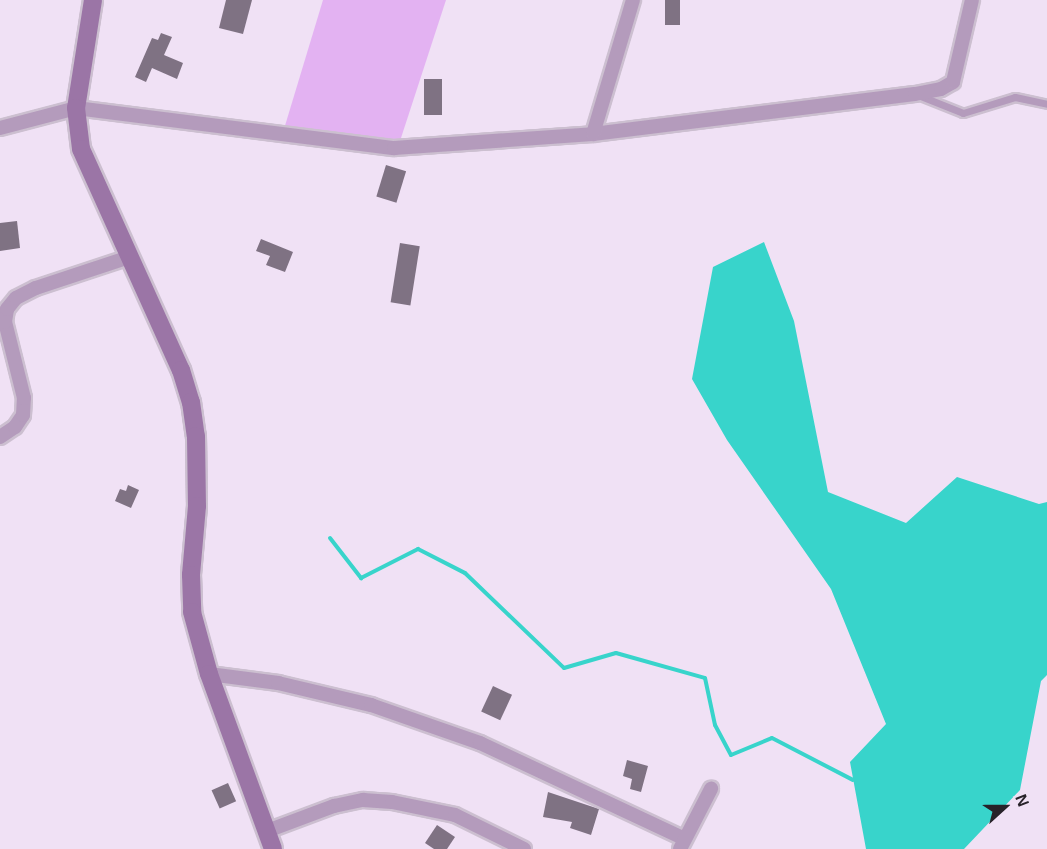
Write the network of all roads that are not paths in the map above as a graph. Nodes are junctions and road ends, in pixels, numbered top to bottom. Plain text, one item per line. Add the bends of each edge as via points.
1 (93, 0) edge
2 (633, 0) edge
3 (972, 0) edge
4 (915, 94) junction
5 (1047, 104) edge
6 (76, 108) junction
7 (0, 128) edge
8 (593, 134) junction
9 (130, 257) junction
10 (0, 437) edge
11 (209, 675) junction
12 (711, 789) dead end
13 (267, 831) junction
14 (681, 844) edge
15 (273, 849) edge
16 (524, 849) edge

1 - 6 street
2 - 8 street
3 - 4 street via 953,82 941,89
4 - 5 lane via 963,113 1016,97
4 - 8 street
6 - 7 street
6 - 8 street via 394,148
6 - 9 street via 87,165
9 - 10 street via 36,288 16,298 7,309 5,322 24,398 19,421
9 - 11 street via 181,370 191,402 198,506 190,575 192,612
11 - 13 street
11 - 14 street via 278,683 404,717 480,743
12 - 14 street
13 - 15 street
13 - 16 street via 334,806 363,800 392,802 455,815

